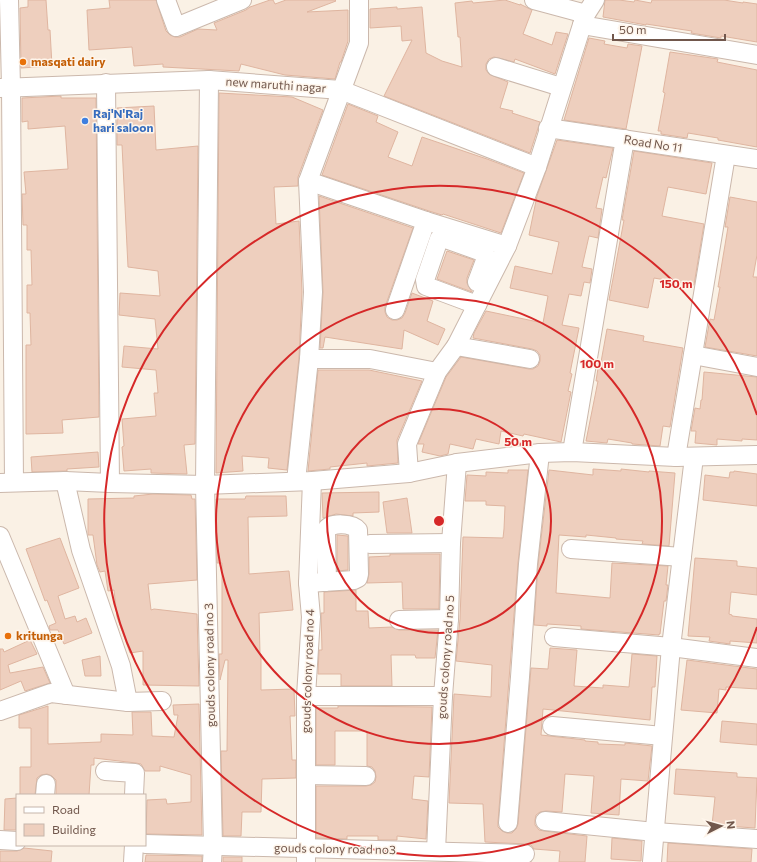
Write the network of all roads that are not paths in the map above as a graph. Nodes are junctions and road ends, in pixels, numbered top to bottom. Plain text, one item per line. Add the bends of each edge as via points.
1 (9, 0) edge
2 (166, 0) edge
3 (242, 0) edge
4 (363, 0) edge
5 (534, 0) edge
6 (588, 13) edge
7 (757, 55) edge
8 (496, 67) dead end
9 (209, 80) junction
10 (106, 83) junction
11 (6, 87) edge
12 (561, 87) junction
13 (342, 90) junction
14 (548, 128) junction
15 (625, 139) junction
16 (726, 155) junction
17 (757, 159) edge
18 (537, 167) junction
19 (308, 181) junction
20 (426, 221) junction
21 (479, 244) junction
22 (507, 246) junction
23 (473, 303) junction
24 (395, 310) dead end
25 (456, 346) junction
26 (693, 355) junction
27 (309, 359) junction
28 (530, 359) dead end
29 (757, 367) edge
30 (438, 372) junction
31 (572, 452) junction
32 (540, 453) junction
33 (757, 455) edge
34 (685, 457) junction
35 (457, 463) junction
36 (409, 473) junction
37 (65, 481) junction
38 (304, 481) junction
39 (7, 483) edge
40 (110, 483) junction
41 (205, 485) junction
42 (0, 536) edge
43 (451, 543) junction
44 (370, 544) dead end
45 (571, 549) dead end
46 (318, 552) junction
47 (682, 557) junction
48 (327, 582) junction
49 (308, 583) junction
50 (449, 619) junction
51 (399, 620) dead end
52 (554, 637) dead end
53 (671, 647) junction
54 (757, 658) edge
55 (66, 695) junction
56 (306, 696) junction
57 (443, 696) junction
58 (162, 701) dead end
59 (128, 702) junction
60 (0, 711) edge
61 (552, 726) dead end
62 (663, 736) junction
63 (105, 771) dead end
64 (306, 775) junction
65 (366, 776) dead end
66 (134, 794) edge
67 (544, 821) dead end
68 (508, 823) dead end
69 (655, 832) junction
70 (757, 839) edge
71 (0, 840) edge
72 (16, 841) edge
73 (146, 844) edge
74 (134, 846) edge
75 (436, 851) junction
76 (212, 854) edge
77 (524, 854) dead end
78 (306, 855) edge
79 (407, 856) edge
80 (133, 862) edge
81 (652, 862) edge

1 - 11 street
2 - 3 street via 176,27
4 - 13 street via 359,43
5 - 6 street
6 - 7 street
6 - 12 street
8 - 12 street
9 - 10 street, new maruthi nagar
9 - 13 street, new maruthi nagar
9 - 41 street, gouds colony road no 3
10 - 11 street, new maruthi nagar
10 - 40 street
11 - 39 street
12 - 14 street
13 - 18 street, new maruthi nagar
13 - 19 street
14 - 15 street, Road No 11
14 - 18 street
15 - 16 street, Road No 11
15 - 31 street
16 - 17 street, Road No 11
16 - 26 street
18 - 22 street
19 - 20 street
19 - 27 street, gouds colony road no 4 via 313,292
20 - 21 street
20 - 24 street
21 - 22 street
21 - 23 street via 486,258
21 - 23 street via 439,239 425,280 426,286
22 - 23 street
23 - 25 street
25 - 28 street
25 - 30 street
26 - 29 street
26 - 34 street
27 - 30 street via 370,358
27 - 38 street, gouds colony road no 4
30 - 36 street via 407,444
31 - 32 street
31 - 34 street
32 - 35 street
32 - 68 street via 528,564
33 - 34 street
34 - 47 street
35 - 36 street
35 - 43 street, gouds colony road no 5
36 - 38 street
37 - 39 street
37 - 40 street
37 - 59 street via 81,550 121,666
38 - 41 street
38 - 46 street, gouds colony road no 4
40 - 41 street
41 - 76 street, gouds colony road no 3
42 - 55 street
43 - 44 street
43 - 50 street, gouds colony road no 5
45 - 47 street
46 - 48 street
46 - 48 street via 326,530 331,525 351,525 358,530 358,578
46 - 49 street, gouds colony road no 4
47 - 53 street
48 - 49 street
49 - 56 street, gouds colony road no 4 via 311,617
50 - 51 street
50 - 57 street, gouds colony road no 5
52 - 53 street
53 - 54 street
53 - 62 street
55 - 59 street
55 - 60 street via 51,693
56 - 57 street
56 - 64 street, gouds colony road no 4
57 - 75 street, gouds colony road no 5
58 - 59 street
61 - 62 street
62 - 69 street
63 - 66 street via 135,773
64 - 65 street
64 - 78 street, gouds colony road no 4
67 - 69 street
69 - 70 street
69 - 81 street
71 - 72 street
73 - 76 street, gouds colony road no3
74 - 80 street
75 - 77 street, gouds colony road no3
75 - 79 street, gouds colony road no3
76 - 78 street, gouds colony road no3
78 - 79 street, gouds colony road no3

